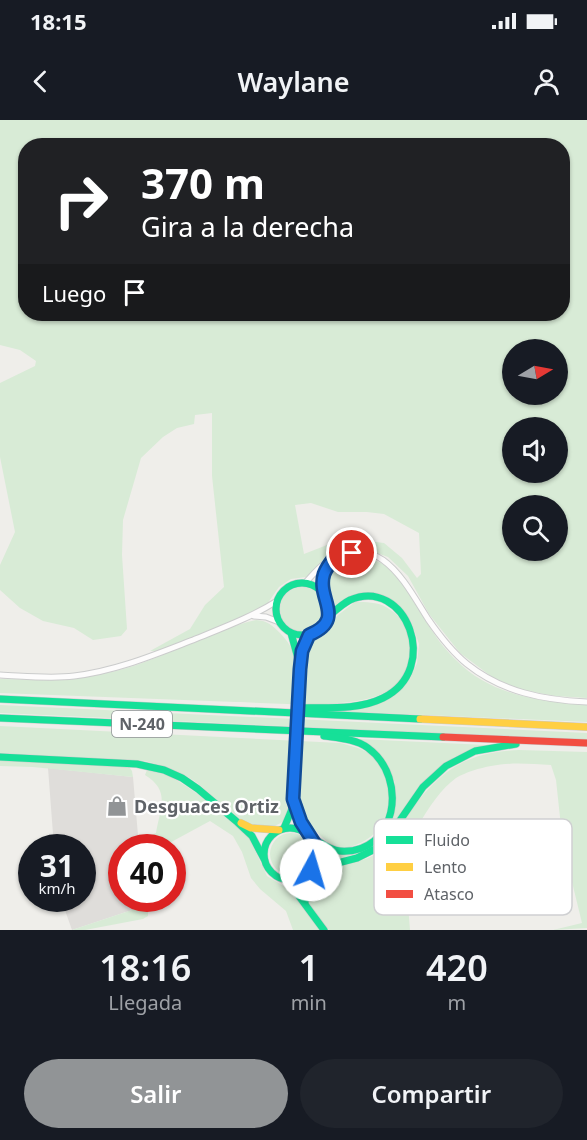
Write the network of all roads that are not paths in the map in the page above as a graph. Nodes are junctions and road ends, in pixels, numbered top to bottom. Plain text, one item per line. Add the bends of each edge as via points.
1 (334, 558) junction
2 (304, 583) junction
3 (324, 594) junction
4 (277, 601) junction
5 (253, 616) junction
6 (328, 617) junction
7 (279, 622) junction
8 (291, 633) junction
9 (309, 635) junction
10 (300, 669) junction
11 (0, 675) edge
12 (0, 699) edge
13 (587, 702) edge
14 (240, 711) junction
15 (0, 718) edge
16 (587, 727) edge
17 (284, 730) junction
18 (534, 741) junction
19 (587, 743) edge
20 (0, 758) edge
21 (293, 799) junction
22 (389, 819) edge
23 (401, 819) edge
24 (236, 820) junction
25 (282, 829) junction
26 (309, 835) junction
27 (374, 840) edge
28 (374, 850) edge
29 (264, 859) junction
30 (308, 873) junction
31 (287, 880) junction
32 (305, 905) junction
33 (324, 930) edge

1 - 2 street via 322,564
1 - 3 street via 323,575
1 - 13 street via 362,553 392,566 454,652 495,683 532,696
2 - 3 main road
2 - 4 main road via 291,585
3 - 6 main road
4 - 5 street
4 - 7 main road
5 - 7 street
5 - 11 street via 111,670 52,677
6 - 9 main road via 317,632
6 - 14 main road via 344,603 362,597 382,600 400,612 415,645 411,672 403,683 384,698 369,703
7 - 8 main road
8 - 9 main road
8 - 10 main road
9 - 10 main road
10 - 21 main road, bridge
12 - 14 main road, N-240
14 - 16 main road, N-240
15 - 17 main road, N-240
17 - 18 main road, N-240
17 - 22 main road via 342,739 363,745 377,755 393,784
18 - 19 main road, N-240
18 - 23 main road via 475,751 459,758 423,787
20 - 24 main road via 158,768 182,778
21 - 25 main road via 290,816
21 - 26 main road
24 - 25 main road via 251,828
24 - 29 main road via 252,836
25 - 26 main road via 292,827
25 - 29 main road via 267,842
26 - 27 main road via 342,851
26 - 30 main road via 317,850 315,864
28 - 30 main road
29 - 31 main road via 272,873
30 - 31 main road
30 - 32 main road
31 - 32 main road
32 - 33 main road

